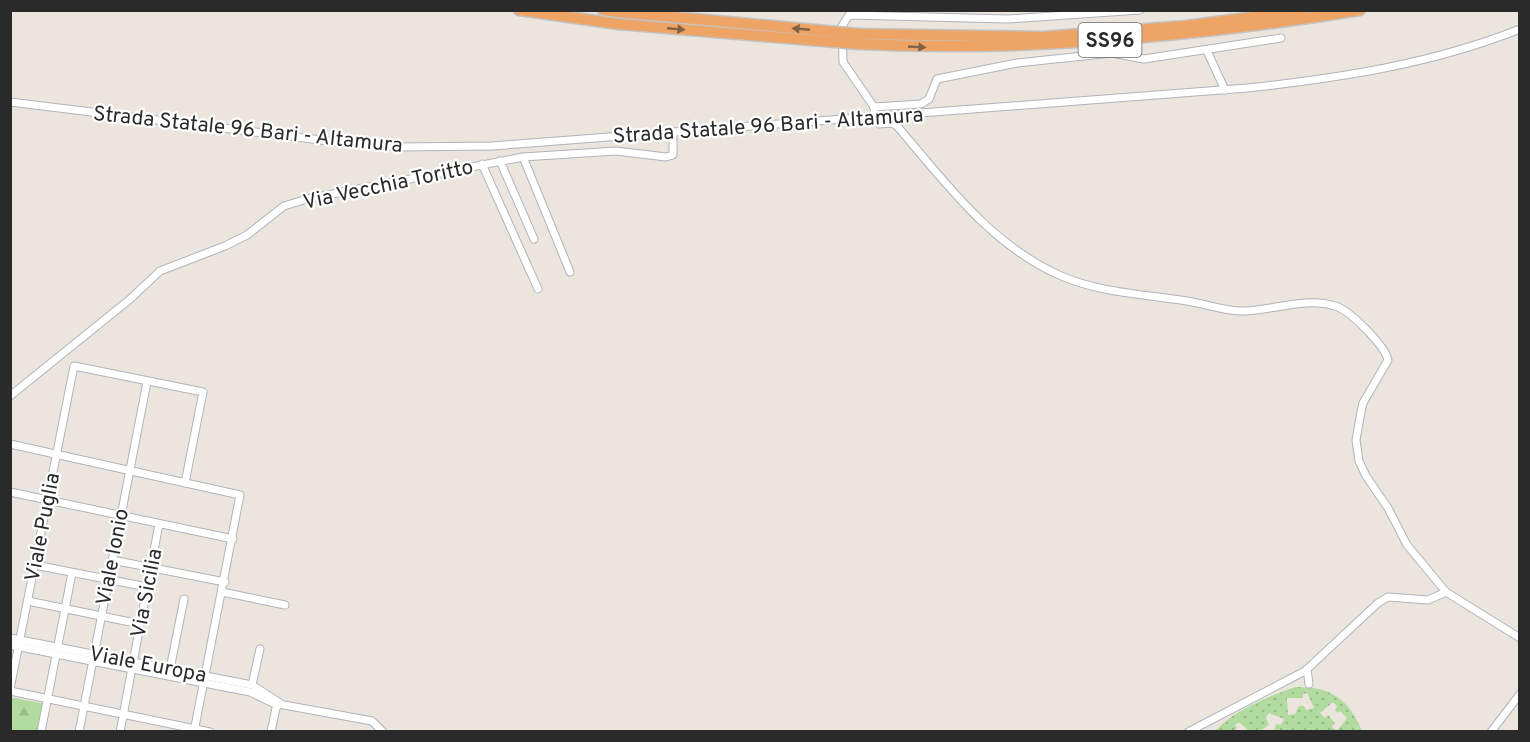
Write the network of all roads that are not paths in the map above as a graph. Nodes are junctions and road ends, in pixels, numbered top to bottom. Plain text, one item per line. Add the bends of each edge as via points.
1 (519, 10) edge
2 (603, 10) edge
3 (1140, 10) edge
4 (1305, 10) edge
5 (1360, 10) edge
6 (1008, 15) edge
7 (618, 18) junction
8 (1520, 29) edge
9 (1281, 38) dead end
10 (859, 39) junction
11 (1207, 51) junction
12 (1225, 90) junction
13 (10, 102) edge
14 (874, 107) junction
15 (872, 117) junction
16 (673, 132) junction
17 (523, 157) junction
18 (500, 161) junction
19 (482, 164) junction
20 (534, 239) dead end
21 (570, 272) dead end
22 (538, 289) dead end
23 (147, 382) junction
24 (10, 396) edge
25 (10, 444) edge
26 (57, 454) junction
27 (129, 470) junction
28 (185, 483) junction
29 (10, 492) edge
30 (47, 501) junction
31 (120, 516) junction
32 (159, 524) junction
33 (233, 539) junction
34 (112, 560) junction
35 (34, 565) junction
36 (151, 567) junction
37 (72, 573) junction
38 (108, 580) junction
39 (225, 582) junction
40 (147, 587) junction
41 (222, 592) junction
42 (1446, 592) junction
43 (184, 599) dead end
44 (28, 601) junction
45 (285, 605) dead end
46 (65, 609) junction
47 (101, 616) junction
48 (140, 624) junction
49 (10, 638) edge
50 (1520, 638) edge
51 (20, 643) junction
52 (10, 645) edge
53 (260, 648) dead end
54 (57, 650) junction
55 (93, 657) junction
56 (133, 661) junction
57 (170, 669) junction
58 (1307, 669) junction
59 (131, 670) junction
60 (206, 676) junction
61 (204, 684) junction
62 (1309, 684) dead end
63 (252, 686) junction
64 (10, 690) edge
65 (1520, 694) edge
66 (48, 698) junction
67 (280, 703) junction
68 (84, 705) junction
69 (123, 713) junction
70 (195, 730) edge
71 (41, 732) edge
72 (79, 732) edge
73 (120, 732) edge
74 (210, 732) edge
75 (271, 732) edge
76 (383, 732) edge
77 (1188, 732) edge
78 (1491, 732) edge

1 - 7 highway, SS96
2 - 7 highway, SS96
3 - 6 street
4 - 10 highway, SS96 via 1186,26 1042,37
10 -> 5 highway, SS96 via 929,47 1090,42 1183,35
6 - 14 street via 849,15 842,26 843,62
7 - 10 highway, SS96, bridge
8 - 12 street, Strada Statale 96 Bari - Altamura via 1392,68
9 - 11 street
11 - 12 street
11 - 14 street via 1144,59 1112,53 1017,63 937,79 928,99 921,104
12 - 15 street, Strada Statale 96 Bari - Altamura
13 - 16 street, Strada Statale 96 Bari - Altamura via 398,147 492,146
14 - 15 street
15 - 16 street, Strada Statale 96 Bari - Altamura
15 - 42 street via 879,124 897,126 982,223 1030,260 1058,275 1084,285 1232,311 1323,304 1344,310 1380,345 1388,360 1363,403 1356,440 1359,462 1407,545
16 - 17 street, Via Vecchia Toritto via 673,155 666,157 616,151
17 - 18 street, Via Vecchia Toritto
17 - 21 street
18 - 19 street, Via Vecchia Toritto
18 - 20 street
19 - 22 street
19 - 24 street, Via Vecchia Toritto via 284,206 247,235 160,271
23 - 26 street, Viale Puglia via 74,366
23 - 27 street, Viale Ionio
23 - 28 street via 202,392
25 - 26 street
26 - 27 street
26 - 30 street, Viale Puglia
27 - 28 street
27 - 31 street, Viale Ionio
28 - 33 street via 240,495
29 - 30 street
30 - 31 street
30 - 35 street, Viale Puglia
31 - 32 street
31 - 34 street, Viale Ionio
32 - 33 street
32 - 36 street, Via Sicilia
33 - 39 street
34 - 36 street
34 - 38 street, Viale Ionio
35 - 37 street
35 - 44 street, Viale Puglia
36 - 39 street
36 - 40 street, Via Sicilia
37 - 38 street
37 - 46 street
38 - 40 street
38 - 47 street, Viale Ionio
39 - 41 street
40 - 48 street, Via Sicilia
41 - 45 street
41 - 60 street
42 - 50 street
42 - 58 street via 1428,600 1388,597
43 - 57 street
44 - 46 street
44 - 51 street, Viale Puglia
46 - 47 street
46 - 54 street
47 - 48 street
47 - 55 street, Viale Ionio
48 - 56 street, Via Sicilia
49 - 51 street, Viale Europa
51 - 52 street, Viale Europa
51 - 54 street, Viale Europa
51 - 64 street, Viale Puglia
53 - 63 street
54 - 55 street, Viale Europa
54 - 66 street
55 - 56 street, Viale Europa
55 - 59 street, Viale Europa
55 - 68 street, Viale Ionio
56 - 57 street, Viale Europa
56 - 59 street, Via Sicilia
57 - 60 street, Viale Europa
58 - 62 street
58 - 77 street
59 - 61 street, Viale Europa
59 - 69 street, Via Sicilia
60 - 61 street
60 - 63 street, Viale Europa
61 - 67 street, Viale Europa via 250,692
61 - 70 street
63 - 67 street, Viale Europa
64 - 66 street
65 - 78 street
66 - 68 street
66 - 71 street
67 - 75 street
67 - 76 street, Viale Europa via 372,721
68 - 69 street
68 - 72 street, Viale Ionio
69 - 70 street
69 - 73 street, Via Sicilia
70 - 74 street

